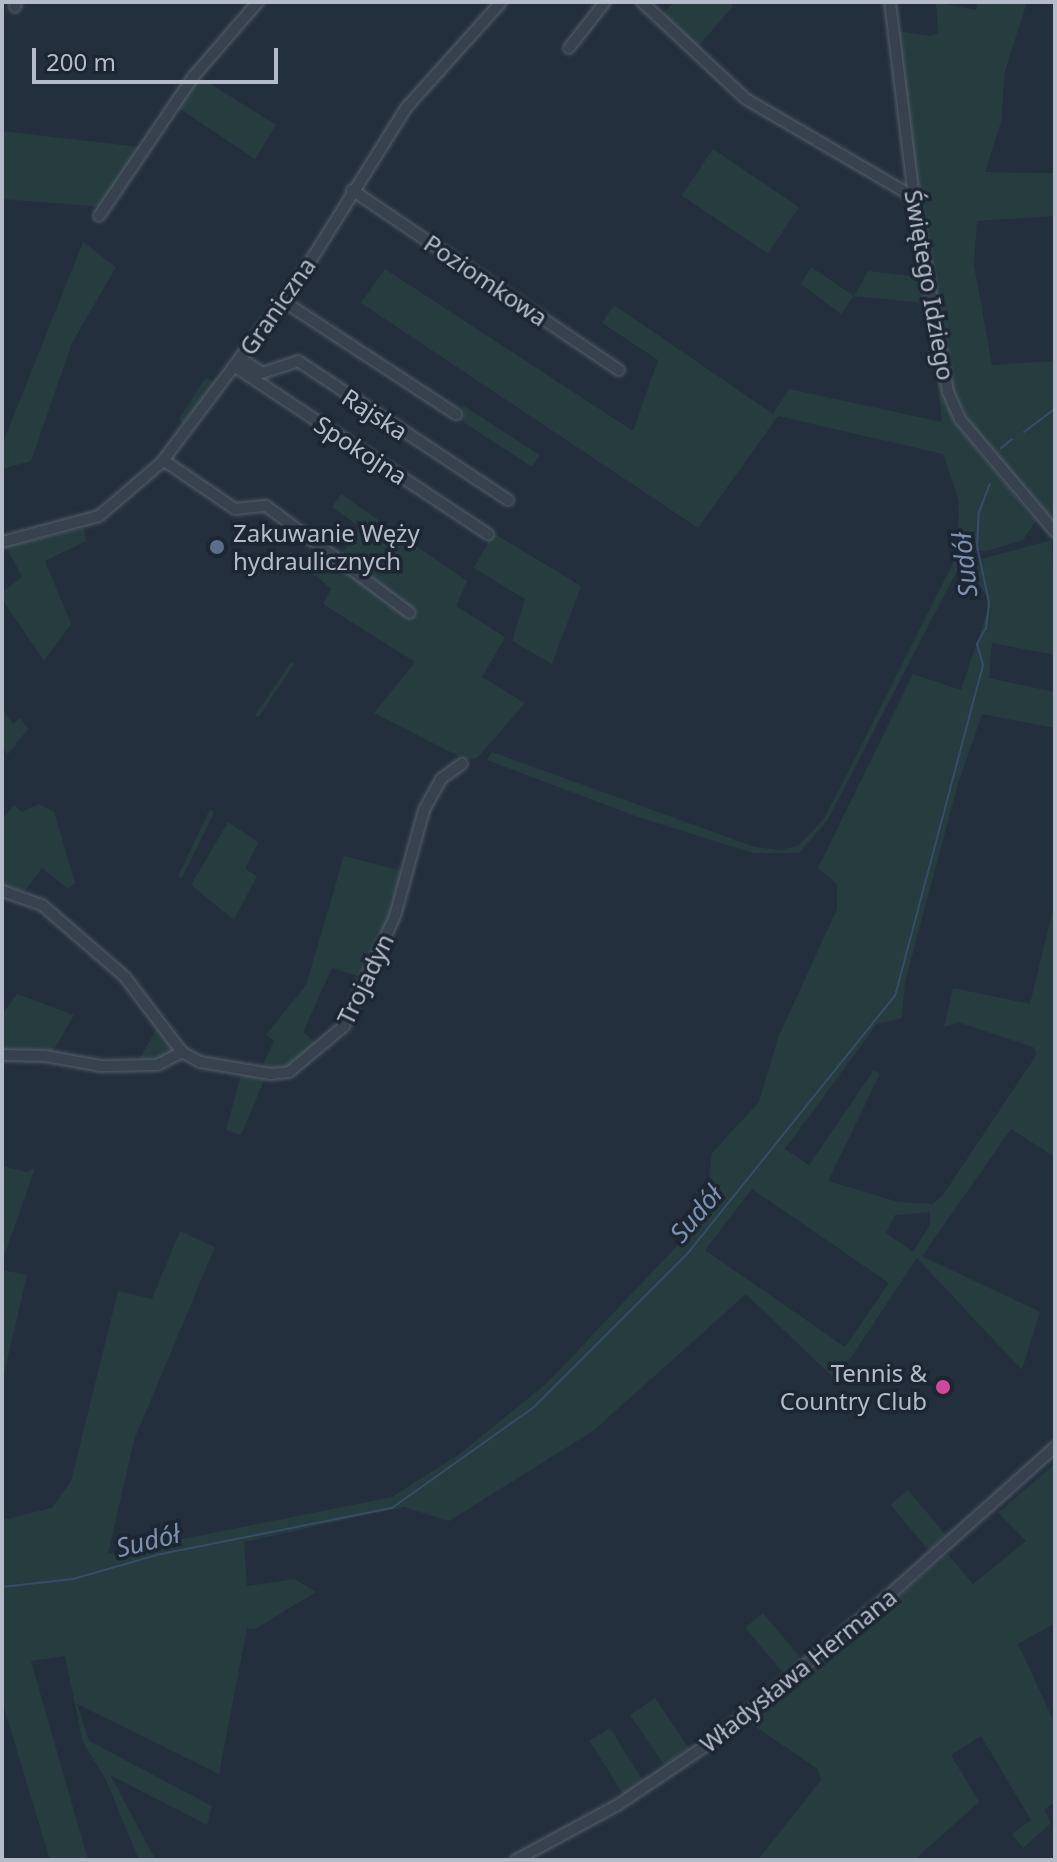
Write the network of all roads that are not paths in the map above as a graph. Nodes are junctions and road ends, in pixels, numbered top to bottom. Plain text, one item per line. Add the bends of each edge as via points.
1 (258, 2) edge
2 (501, 2) edge
3 (605, 2) edge
4 (642, 2) edge
5 (890, 2) edge
6 (569, 48) dead end
7 (352, 190) junction
8 (914, 197) junction
9 (99, 216) dead end
10 (283, 301) junction
11 (237, 362) junction
12 (619, 370) dead end
13 (456, 414) dead end
14 (163, 460) junction
15 (508, 500) dead end
16 (1055, 532) edge
17 (488, 534) dead end
18 (2, 542) edge
19 (410, 613) dead end
20 (462, 764) dead end
21 (2, 891) edge
22 (182, 1052) junction
23 (2, 1055) edge
24 (1055, 1447) edge
25 (516, 1860) edge

1 - 9 street via 193,77
2 - 7 street, Graniczna via 410,102
3 - 6 street
4 - 8 street via 746,99
5 - 8 street, Świętego Idziego
7 - 10 street, Graniczna
7 - 12 street, Poziomkowa
8 - 16 street, Świętego Idziego via 951,401
10 - 11 street, Graniczna
10 - 13 street
11 - 14 street, Graniczna
11 - 15 street, Rajska via 262,373 298,361
11 - 17 street, Spokojna
14 - 18 street, Graniczna via 115,506 92,520
14 - 19 street via 235,509 266,506
20 - 22 street, Trojadyn via 441,779 424,810 395,916 344,1026 329,1043 302,1066 277,1074 200,1062
21 - 22 street via 42,905 125,977
22 - 23 street via 157,1065 101,1066
24 - 25 street, Władysława Hermana via 843,1636 713,1742 616,1806

